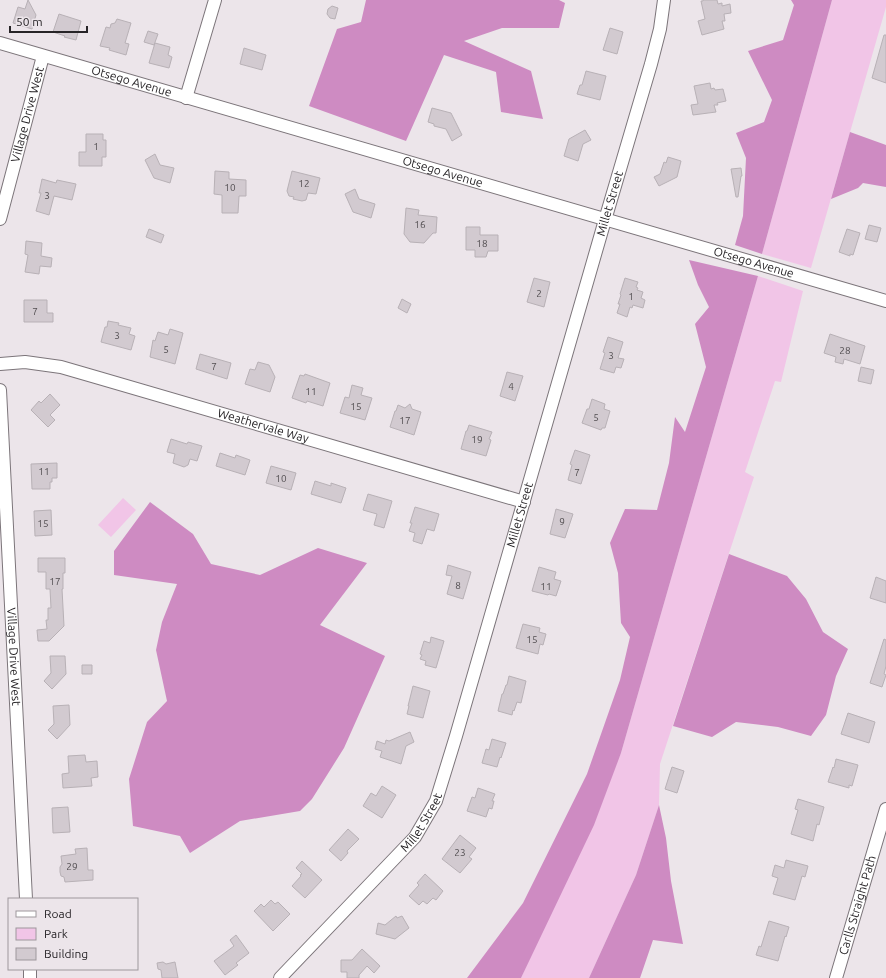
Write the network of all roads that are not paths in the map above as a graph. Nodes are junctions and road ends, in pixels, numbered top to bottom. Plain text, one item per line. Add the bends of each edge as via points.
1 (215, 0) edge
2 (664, 0) edge
3 (0, 43) edge
4 (43, 56) junction
5 (186, 98) junction
6 (0, 219) edge
7 (605, 220) junction
8 (886, 301) edge
9 (0, 364) edge
10 (0, 390) edge
11 (524, 502) junction
12 (886, 809) edge
13 (26, 898) edge
14 (280, 978) edge
15 (836, 978) edge

1 - 5 street
2 - 7 street, Millet Street via 651,64
3 - 4 street, Otsego Avenue
4 - 5 street, Otsego Avenue
4 - 6 street, Village Drive West
5 - 7 street, Otsego Avenue
7 - 8 street, Otsego Avenue
7 - 11 street, Millet Street
9 - 11 street, Weathervale Way via 25,362 61,367
10 - 13 street, Village Drive West
11 - 14 street, Millet Street via 436,801 415,837
12 - 15 street, Carlls Straight Path

